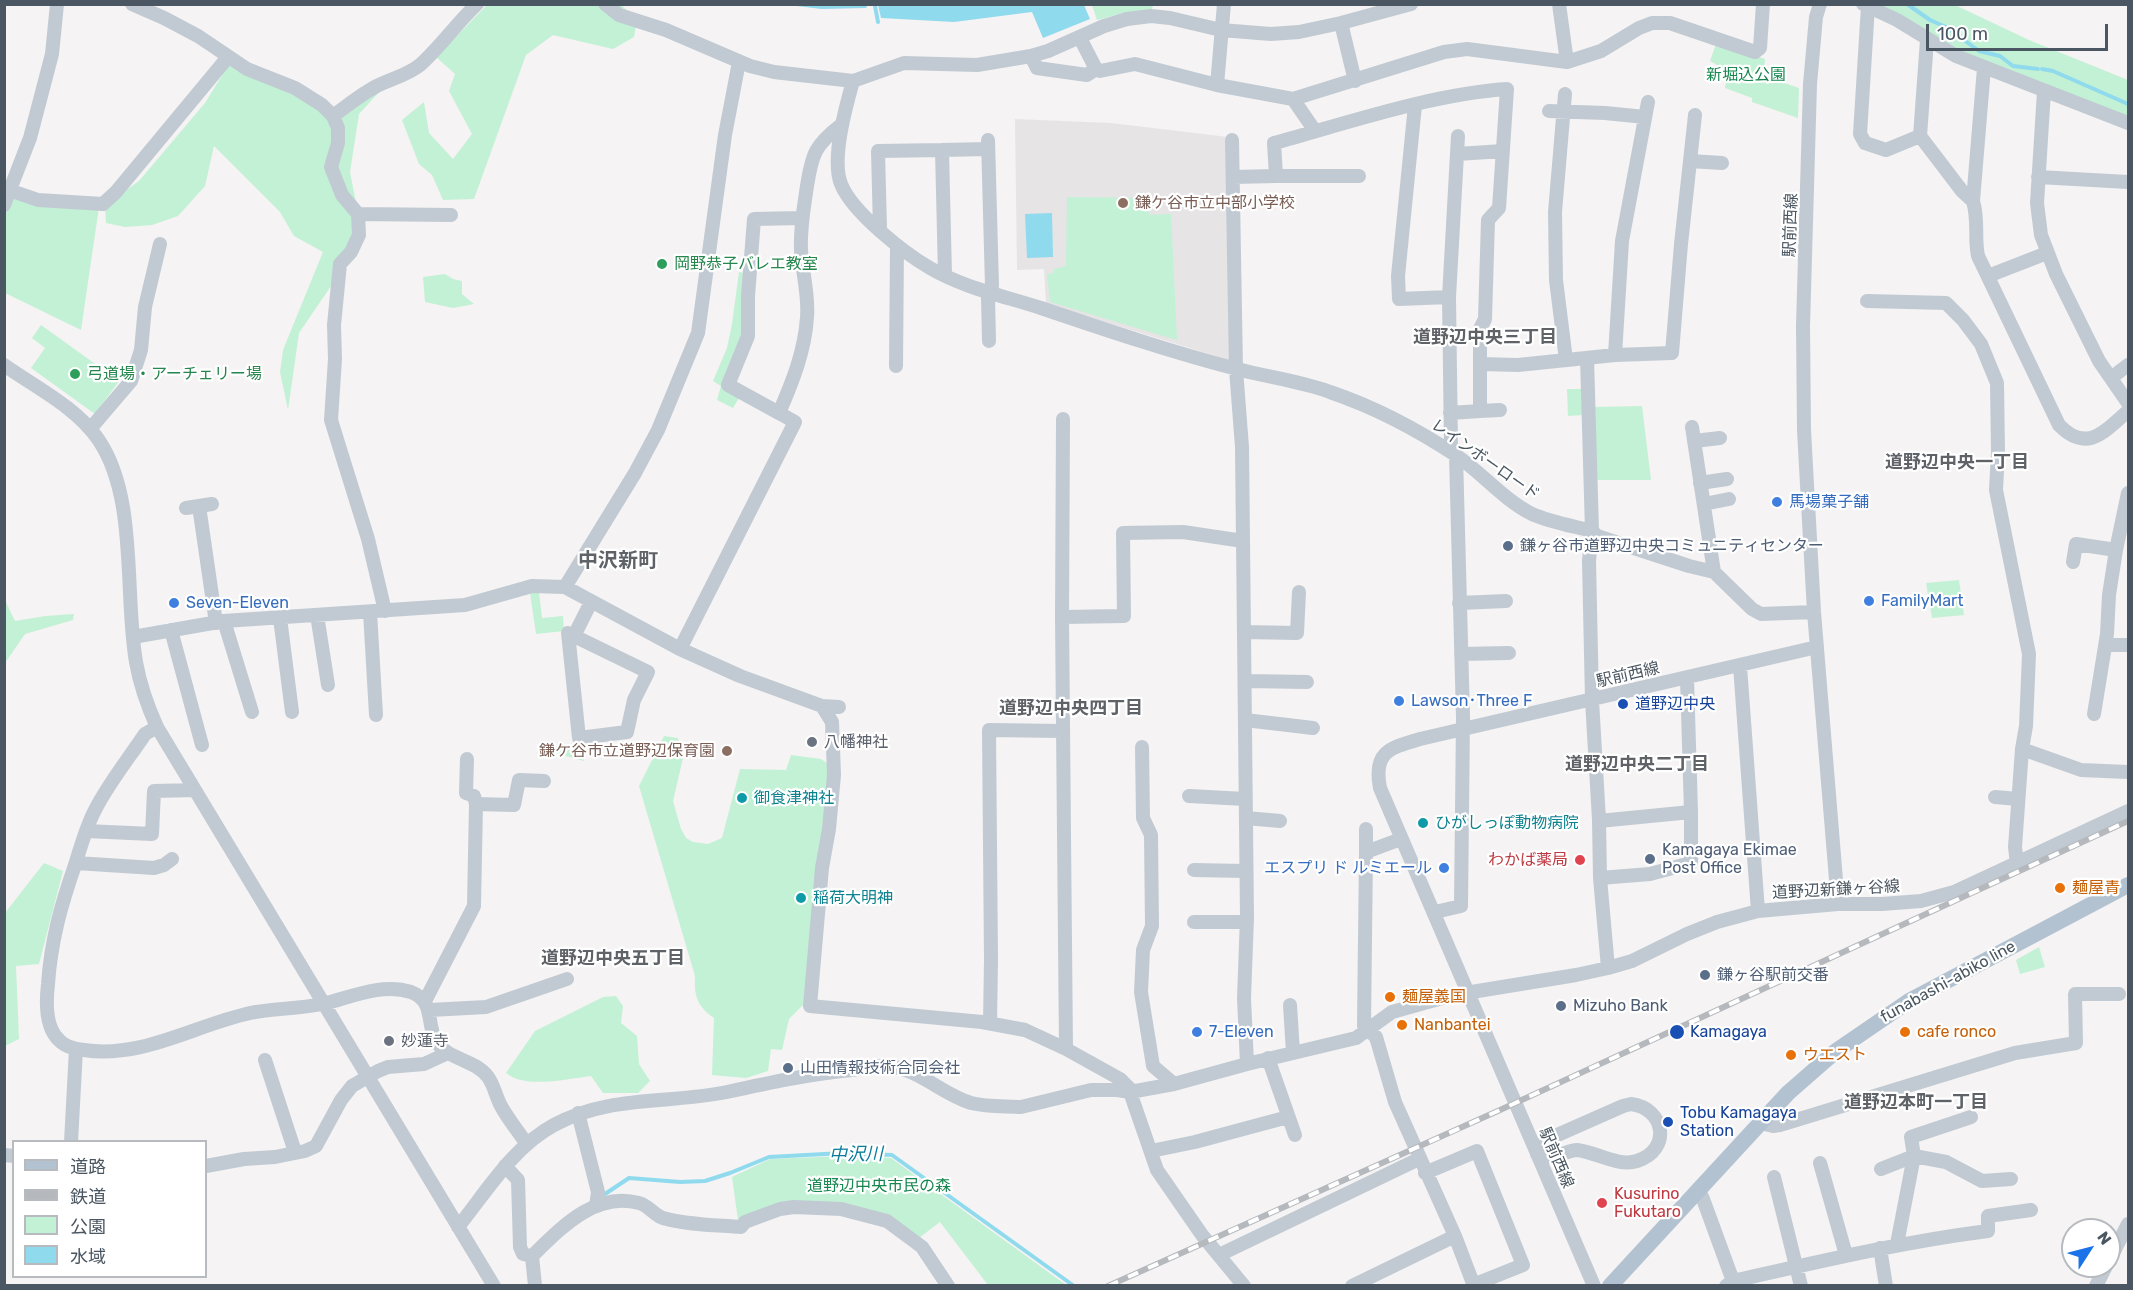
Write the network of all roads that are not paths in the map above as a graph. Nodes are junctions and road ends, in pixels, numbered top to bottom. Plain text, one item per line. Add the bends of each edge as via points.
1 (57, 4) edge
2 (132, 4) edge
3 (477, 4) edge
4 (605, 4) edge
5 (1224, 4) edge
6 (1411, 4) edge
7 (1559, 4) edge
8 (1763, 4) edge
9 (1820, 4) edge
10 (1866, 5) edge
11 (1341, 23) junction
12 (1221, 30) junction
13 (1080, 38) junction
14 (1927, 39) junction
15 (1031, 56) junction
16 (228, 57) junction
17 (739, 62) junction
18 (1567, 62) junction
19 (1984, 68) junction
20 (1096, 69) junction
21 (853, 81) junction
22 (1355, 81) junction
23 (1217, 85) junction
24 (2044, 91) junction
25 (1565, 94) dead end
26 (1293, 99) junction
27 (1648, 102) dead end
28 (1415, 105) junction
29 (1564, 110) junction
30 (1549, 111) dead end
31 (1695, 115) dead end
32 (333, 116) junction
33 (1645, 117) junction
34 (2128, 123) edge
35 (841, 125) junction
36 (1315, 131) junction
37 (1458, 136) dead end
38 (1920, 136) junction
39 (1232, 140) dead end
40 (942, 150) junction
41 (1503, 152) junction
42 (1545, 153) dead end
43 (1457, 154) junction
44 (1560, 154) junction
45 (1690, 161) junction
46 (1722, 163) dead end
47 (1276, 176) junction
48 (1359, 176) dead end
49 (1233, 177) junction
50 (2038, 177) junction
51 (2128, 182) edge
52 (9, 190) junction
53 (1973, 201) junction
54 (4, 205) edge
55 (358, 214) junction
56 (451, 215) dead end
57 (801, 218) junction
58 (880, 229) junction
59 (160, 244) dead end
60 (897, 246) junction
61 (2047, 253) junction
62 (945, 275) junction
63 (1988, 276) junction
64 (990, 292) junction
65 (1449, 297) junction
66 (1867, 301) dead end
67 (989, 341) dead end
68 (1615, 355) junction
69 (1587, 358) junction
70 (1566, 360) junction
71 (892, 361) dead end
72 (1480, 364) junction
73 (4, 365) edge
74 (2128, 365) edge
75 (1236, 369) junction
76 (2111, 378) junction
77 (2128, 403) edge
78 (1500, 410) dead end
79 (1480, 411) junction
80 (2128, 411) edge
81 (779, 413) junction
82 (1450, 413) junction
83 (1063, 419) dead end
84 (1692, 427) dead end
85 (90, 429) junction
86 (1720, 438) dead end
87 (1694, 441) junction
88 (1456, 455) junction
89 (1727, 479) dead end
90 (1700, 483) junction
91 (2128, 493) edge
92 (1729, 499) dead end
93 (1704, 504) junction
94 (199, 506) dead end
95 (1592, 531) junction
96 (1244, 541) junction
97 (2116, 550) junction
98 (2073, 562) dead end
99 (1714, 572) junction
100 (565, 587) junction
101 (1299, 592) dead end
102 (1506, 601) dead end
103 (591, 602) junction
104 (1459, 603) junction
105 (386, 611) junction
106 (370, 612) junction
107 (1814, 612) junction
108 (317, 615) junction
109 (1062, 617) junction
110 (280, 618) junction
111 (220, 622) junction
112 (171, 630) junction
113 (1245, 632) junction
114 (574, 636) junction
115 (133, 637) junction
116 (2106, 645) junction
117 (2128, 645) edge
118 (1817, 647) junction
119 (680, 649) junction
120 (1509, 653) dead end
121 (1461, 654) junction
122 (1740, 666) junction
123 (1687, 678) junction
124 (1246, 681) junction
125 (1307, 682) dead end
126 (328, 686) dead end
127 (1592, 700) junction
128 (822, 706) junction
129 (840, 707) dead end
130 (252, 712) dead end
131 (292, 712) dead end
132 (2094, 714) dead end
133 (376, 715) dead end
134 (1245, 720) junction
135 (157, 727) junction
136 (1313, 728) dead end
137 (1462, 729) junction
138 (1063, 731) junction
139 (202, 745) dead end
140 (1142, 747) dead end
141 (2022, 749) junction
142 (467, 759) dead end
143 (2128, 772) edge
144 (544, 781) dead end
145 (195, 790) junction
146 (1189, 796) dead end
147 (1995, 797) dead end
148 (2019, 798) junction
149 (1245, 799) junction
150 (476, 804) junction
151 (2128, 811) edge
152 (1691, 813) junction
153 (1245, 818) junction
154 (1280, 821) dead end
155 (1599, 821) junction
156 (1366, 828) dead end
157 (86, 831) junction
158 (1401, 839) junction
159 (1366, 852) junction
160 (172, 859) dead end
161 (75, 863) junction
162 (2017, 864) junction
163 (1194, 870) dead end
164 (1245, 871) junction
165 (1600, 878) junction
166 (2128, 885) edge
167 (1838, 904) junction
168 (1758, 911) junction
169 (1435, 912) junction
170 (1194, 922) dead end
171 (1247, 922) junction
172 (1608, 968) junction
173 (567, 979) dead end
174 (1468, 993) junction
175 (2119, 994) dead end
176 (324, 1003) junction
177 (427, 1005) junction
178 (1290, 1005) dead end
179 (990, 1023) junction
180 (1368, 1029) junction
181 (76, 1049) junction
182 (1066, 1049) junction
183 (448, 1053) junction
184 (1293, 1053) junction
185 (1268, 1058) junction
186 (265, 1060) dead end
187 (1247, 1064) junction
188 (369, 1076) junction
189 (1174, 1084) junction
190 (1131, 1092) junction
191 (578, 1113) junction
192 (1288, 1117) junction
193 (1971, 1117) dead end
194 (1760, 1123) junction
195 (1295, 1135) dead end
196 (71, 1140) edge
197 (526, 1143) junction
198 (1150, 1151) junction
199 (295, 1152) junction
200 (1537, 1154) junction
201 (1914, 1156) junction
202 (1419, 1159) junction
203 (1820, 1163) dead end
204 (207, 1166) edge
205 (505, 1166) junction
206 (1881, 1169) dead end
207 (1425, 1173) junction
208 (1774, 1177) dead end
209 (2011, 1179) dead end
210 (1698, 1189) junction
211 (596, 1206) junction
212 (2031, 1210) dead end
213 (2128, 1224) edge
214 (458, 1227) junction
215 (1455, 1236) junction
216 (2121, 1238) edge
217 (1897, 1244) junction
218 (1880, 1248) junction
219 (1219, 1255) junction
220 (1846, 1255) junction
221 (532, 1256) junction
222 (1796, 1266) junction
223 (1730, 1283) edge
224 (1474, 1285) edge
225 (494, 1286) edge
226 (535, 1286) edge
227 (948, 1286) edge
228 (1244, 1286) edge
229 (1353, 1286) edge
230 (1594, 1286) edge
231 (1610, 1286) edge
232 (1801, 1286) edge
233 (1886, 1286) edge

1 - 52 street via 52,54 30,138
2 - 16 street via 198,36
3 - 32 street via 421,64 363,94
4 - 17 street via 619,15 666,30
5 - 12 street
6 - 11 street
7 - 18 street
8 - 18 street via 1760,48 1755,52 1670,23 1652,23 1600,51
9 - 107 street, 駅前西線 via 1810,84 1803,326
10 - 14 street
10 - 38 street via 1860,134 1865,143 1886,150
11 - 12 street via 1271,34
11 - 22 street
12 - 13 street via 1151,16 1119,21
12 - 23 street
13 - 15 street
13 - 20 street
14 - 19 street
14 - 38 street
15 - 20 street via 1037,68 1087,75
15 - 21 street via 977,65 904,63
16 - 32 street via 295,88
16 - 52 street via 103,204 38,200
17 - 21 street via 774,72
17 - 100 street via 698,333 658,430
18 - 22 street via 1467,49 1443,52
19 - 24 street
19 - 53 street
20 - 23 street via 1135,64
21 - 35 street, レインボーロード
22 - 26 street
23 - 26 street
24 - 34 street
24 - 50 street
25 - 29 street
26 - 36 street
27 - 33 street
28 - 36 street
28 - 41 street via 1507,89
28 - 65 street via 1399,299
29 - 30 street
29 - 33 street
29 - 44 street
31 - 45 street
32 - 55 street via 338,143 332,167 342,195
33 - 68 street via 1623,241
35 - 57 street via 817,147 810,164
35 - 58 street, レインボーロード via 840,183 854,205
36 - 47 street via 1274,143
37 - 43 street
38 - 53 street
39 - 49 street
40 - 58 street via 878,151
40 - 62 street
40 - 64 street via 988,145
41 - 43 street
41 - 72 street via 1499,208 1488,220
42 - 44 street
43 - 65 street
44 - 70 street via 1555,212 1556,280
45 - 46 street
45 - 68 street via 1672,353
47 - 48 street
47 - 49 street
49 - 75 street
50 - 51 street
50 - 61 street via 2037,203
52 - 54 street
53 - 63 street via 1977,218 1975,243
55 - 56 street
55 - 105 street via 359,235 340,264 332,420
57 - 81 street via 807,316 803,345
57 - 81 street via 754,219 748,336 728,386
58 - 60 street, レインボーロード
59 - 85 street via 145,307 141,350 130,381
60 - 62 street, レインボーロード
60 - 71 street
61 - 63 street
61 - 76 street
62 - 64 street, レインボーロード
63 - 80 street via 2059,425 2068,434 2079,439 2099,435
64 - 67 street
64 - 75 street, レインボーロード
65 - 82 street
66 - 141 street via 1946,303 1981,344 1997,383 1996,490 2029,654
68 - 69 street
69 - 70 street
69 - 95 street
70 - 72 street
72 - 79 street
73 - 85 street
74 - 76 street
75 - 88 street, レインボーロード via 1328,391 1402,424
75 - 96 street
76 - 77 street
78 - 79 street
79 - 82 street
81 - 119 street via 795,422
82 - 88 street via 1450,445
83 - 109 street
84 - 87 street
85 - 115 street via 114,468 123,507
86 - 87 street
87 - 90 street
88 - 95 street, レインボーロード via 1533,514
88 - 104 street
89 - 90 street
90 - 93 street
91 - 97 street
92 - 93 street
93 - 99 street
94 - 111 street
95 - 99 street, レインボーロード via 1597,536
95 - 127 street
96 - 109 street via 1183,532 1123,533 1124,616
96 - 113 street
97 - 98 street via 2076,544
97 - 116 street
99 - 107 street via 1761,614
100 - 103 street
100 - 105 street via 532,586 472,604
101 - 113 street via 1297,633
102 - 104 street
103 - 114 street
103 - 119 street
104 - 121 street
105 - 106 street
106 - 108 street
106 - 133 street
107 - 118 street, 駅前西線
108 - 110 street
108 - 126 street
109 - 138 street
110 - 111 street
110 - 131 street
111 - 112 street
111 - 130 street
112 - 115 street
112 - 139 street
113 - 124 street
114 - 114 street via 648,672 634,700 627,732 579,738 568,633
115 - 135 street via 143,696
116 - 117 street
116 - 132 street
118 - 122 street, 駅前西線
118 - 167 street
119 - 128 street
120 - 121 street
121 - 137 street
122 - 123 street, 駅前西線
122 - 168 street
123 - 127 street, 駅前西線
123 - 152 street
124 - 125 street
124 - 134 street
127 - 137 street, 駅前西線
127 - 155 street
128 - 129 street
128 - 179 street via 832,722 834,775 810,1006
134 - 136 street
134 - 149 street
135 - 145 street
135 - 157 street via 145,734 96,808
137 - 158 street, 駅前西線 via 1399,745 1384,754 1377,770 1380,788
137 - 169 street via 1461,912
138 - 179 street via 989,730
138 - 182 street
140 - 189 street via 1143,818 1151,835 1152,926 1143,950 1141,992 1154,1066
141 - 143 street via 2081,770
141 - 148 street
142 - 150 street via 466,793 474,796
144 - 150 street via 519,776 514,805
145 - 157 street via 154,791 152,834
145 - 176 street
146 - 149 street
147 - 148 street
148 - 162 street
149 - 153 street
150 - 177 street via 474,906
151 - 162 street, 道野辺新鎌ヶ谷線
152 - 155 street
152 - 165 street via 1691,863 1650,874
153 - 154 street
153 - 164 street
155 - 165 street
156 - 159 street
157 - 161 street
158 - 159 street
158 - 169 street, 駅前西線
159 - 180 street via 1364,1026
160 - 161 street via 154,868
161 - 181 street via 50,950 47,998 50,1027 58,1040
162 - 167 street, 道野辺新鎌ヶ谷線 via 1954,892 1921,901
163 - 164 street
164 - 171 street
165 - 172 street
166 - 194 main road, funabashi-abiko line via 1888,1014 1810,1072
167 - 168 street, 道野辺新鎌ヶ谷線
168 - 172 street, 道野辺新鎌ヶ谷線 via 1717,922
169 - 174 street, 駅前西線
170 - 171 street
171 - 187 street
172 - 174 street, 道野辺新鎌ヶ谷線
173 - 177 street via 486,1007
174 - 180 street, 道野辺新鎌ヶ谷線 via 1392,1012
174 - 200 street, 駅前西線
175 - 194 street via 2075,994 2076,1043 2014,1053 1780,1125
176 - 177 street via 389,989 412,993
176 - 181 street via 249,1013 126,1051 100,1053
176 - 188 street
177 - 183 street via 435,1040
178 - 184 street
179 - 182 street via 1025,1030
180 - 184 street, 道野辺新鎌ヶ谷線 via 1356,1038
180 - 202 street via 1376,1037 1395,1102
181 - 196 street
182 - 190 street via 1120,1079
183 - 188 street via 424,1064 388,1067
183 - 197 street via 488,1077 501,1107
184 - 185 street, 道野辺新鎌ヶ谷線
185 - 187 street, 道野辺新鎌ヶ谷線
185 - 192 street
186 - 199 street
187 - 189 street, 道野辺新鎌ヶ谷線
188 - 199 street via 352,1086 341,1100 316,1146
188 - 214 street
189 - 190 street, 道野辺新鎌ヶ谷線
190 - 191 street, 道野辺新鎌ヶ谷線 via 1091,1090 1021,1107 982,1105 888,1066 812,1074 694,1097 604,1105
190 - 198 street
191 - 197 street, 道野辺新鎌ヶ谷線
191 - 211 street via 598,1192
192 - 195 street
192 - 198 street
193 - 201 street via 1911,1137
194 - 210 main road, funabashi-abiko line
197 - 205 street, 道野辺新鎌ヶ谷線
198 - 219 street via 1157,1170
199 - 204 street
200 - 200 street via 1546,1140 1623,1106 1646,1108 1660,1131 1657,1148 1636,1161 1578,1150 1554,1157
200 - 230 street, 駅前西線
201 - 206 street
201 - 209 street via 1947,1162 1982,1181
201 - 217 street
202 - 207 street
202 - 219 street
203 - 220 street
205 - 214 street, 道野辺新鎌ヶ谷線
205 - 221 street via 518,1180 520,1247 523,1254
207 - 215 street
207 - 224 street via 1477,1151 1523,1265
208 - 222 street
210 - 223 street
210 - 231 main road, funabashi-abiko line
211 - 221 street via 567,1222
211 - 227 street via 624,1200 643,1204 660,1217 741,1227 780,1209 841,1209 887,1221 922,1247
212 - 217 street via 1988,1216 1988,1231
213 - 216 street
214 - 225 street
215 - 224 street
215 - 229 street
217 - 218 street
218 - 220 street
218 - 233 street
219 - 228 street
220 - 222 street
221 - 226 street
222 - 223 street
222 - 232 street

